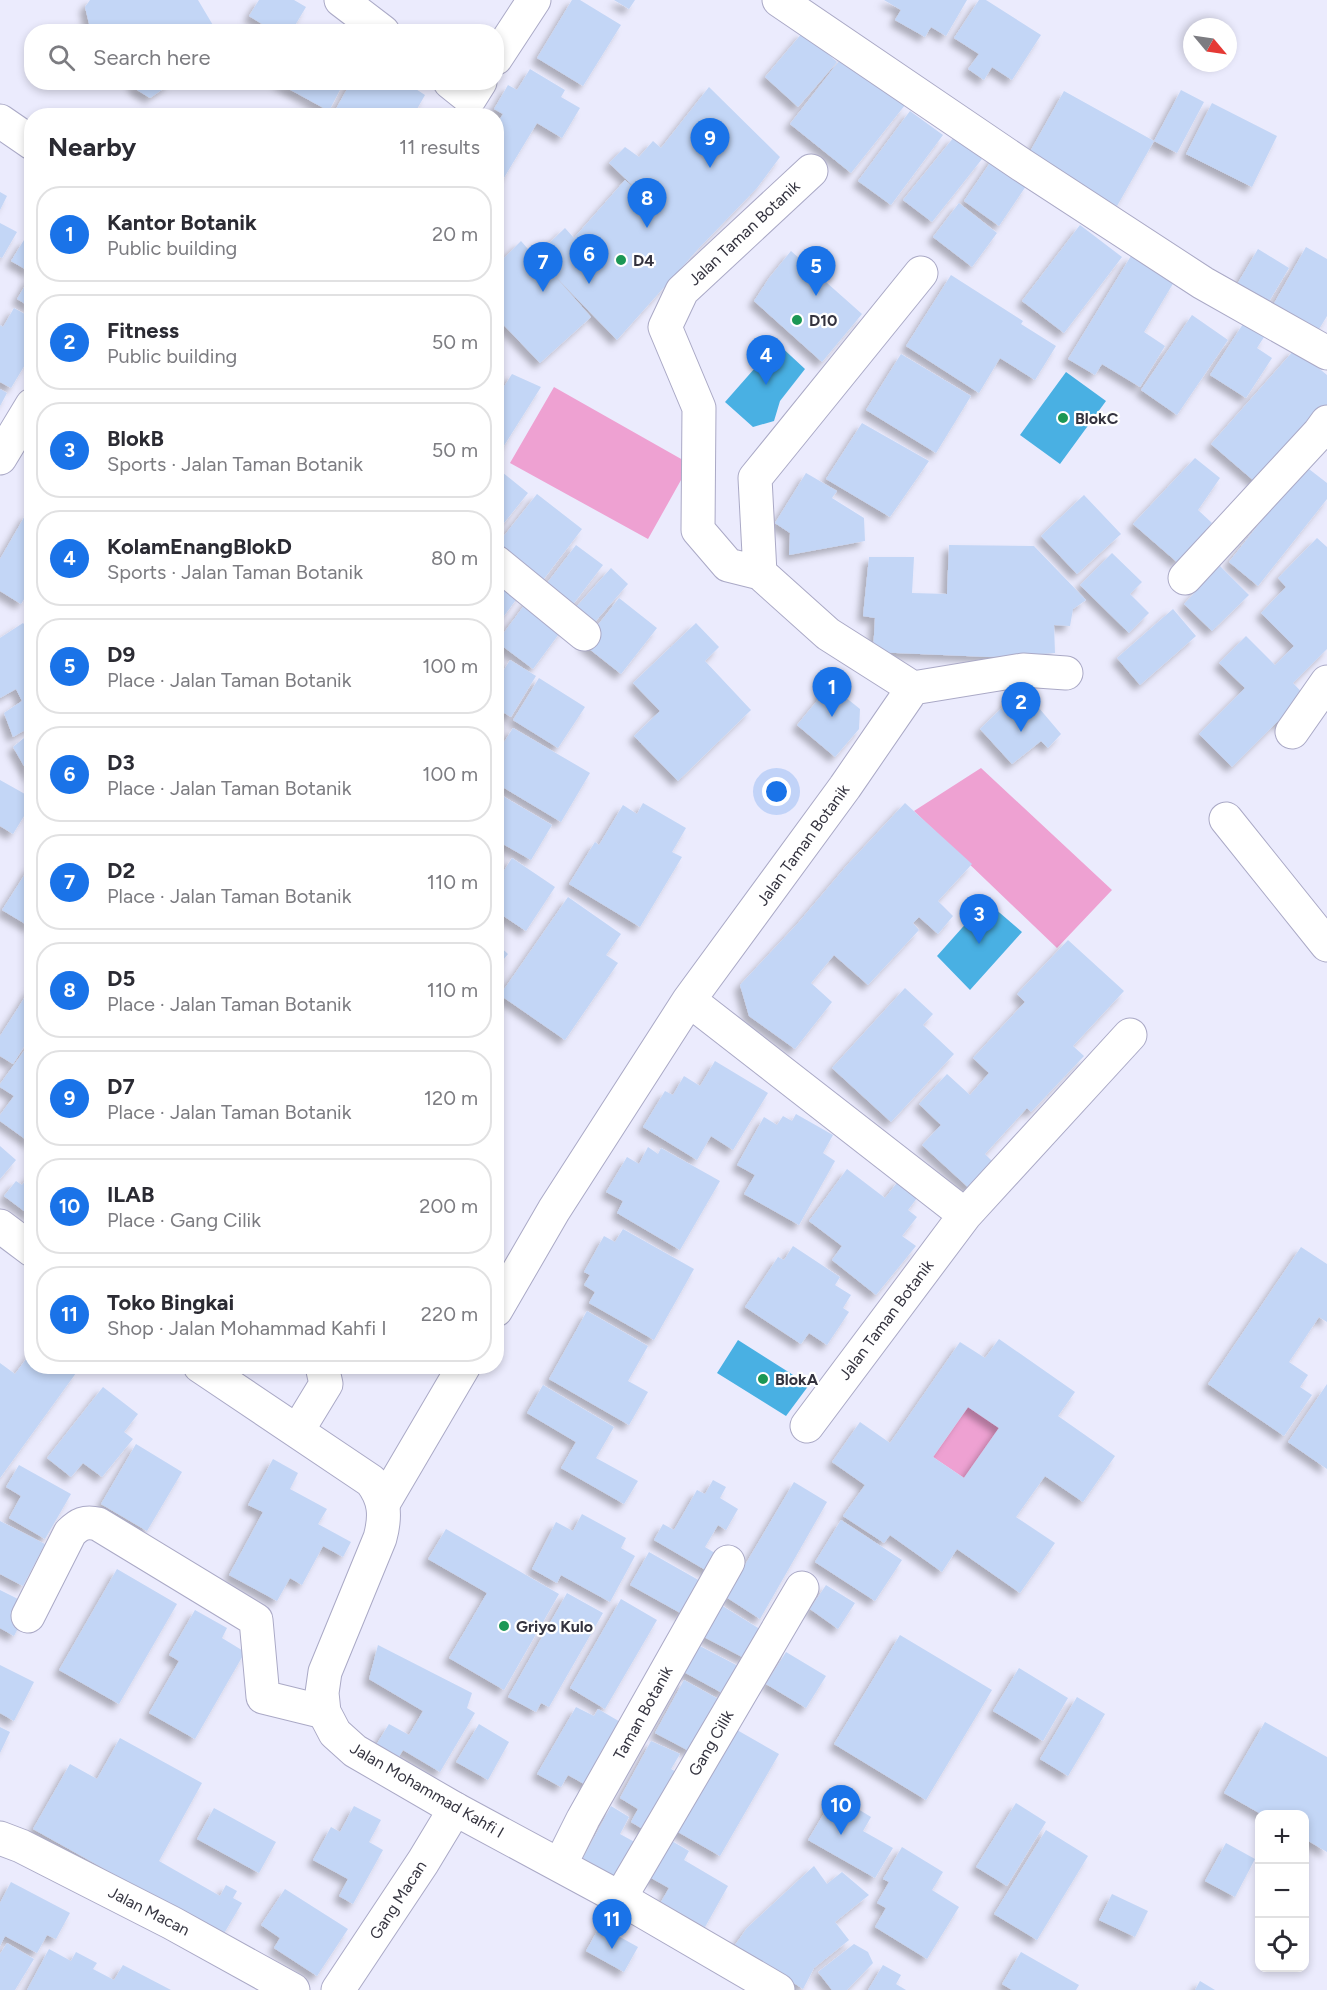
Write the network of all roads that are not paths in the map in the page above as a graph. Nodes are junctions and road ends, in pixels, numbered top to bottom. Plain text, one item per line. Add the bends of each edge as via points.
1 (341, 0) edge
2 (534, 0) edge
3 (779, 0) edge
4 (372, 24) edge
5 (504, 46) edge
6 (460, 90) edge
7 (475, 90) edge
8 (0, 121) edge
9 (24, 138) edge
10 (811, 171) dead end
11 (921, 273) dead end
12 (1327, 353) edge
13 (24, 418) edge
14 (1327, 422) edge
15 (0, 458) edge
16 (504, 569) edge
17 (760, 573) junction
18 (1185, 579) dead end
19 (584, 634) dead end
20 (1066, 673) dead end
21 (1327, 682) edge
22 (913, 688) junction
23 (1292, 732) dead end
24 (1226, 819) dead end
25 (1327, 945) edge
26 (689, 1000) junction
27 (1130, 1035) dead end
28 (965, 1215) junction
29 (0, 1226) edge
30 (24, 1244) edge
31 (504, 1296) edge
32 (212, 1374) edge
33 (324, 1374) edge
34 (459, 1374) edge
35 (807, 1425) dead end
36 (297, 1430) junction
37 (383, 1504) junction
38 (728, 1562) dead end
39 (802, 1588) dead end
40 (28, 1616) dead end
41 (324, 1712) junction
42 (455, 1809) junction
43 (1, 1837) edge
44 (560, 1865) junction
45 (620, 1898) junction
46 (293, 1990) edge
47 (338, 1990) edge
48 (778, 1990) edge

1 - 4 street
2 - 5 street
3 - 12 street via 1203,283
6 - 7 street via 470,98
8 - 9 street
10 - 17 street, Jalan Taman Botanik via 682,291 664,327 699,408 698,530 728,565
11 - 17 street via 755,478
13 - 15 street
14 - 18 street
16 - 19 street
17 - 22 street, Jalan Taman Botanik via 828,634
20 - 22 street via 1023,670
21 - 23 street
22 - 26 street, Jalan Taman Botanik via 845,788
24 - 25 street
26 - 28 street
26 - 31 street, Jalan Taman Botanik via 554,1210
27 - 28 street, Jalan Taman Botanik
28 - 35 street, Jalan Taman Botanik
29 - 30 street
32 - 36 street
33 - 36 street via 326,1384
34 - 37 street
36 - 37 street via 371,1481
37 - 41 street via 385,1521 380,1538 325,1672
38 - 44 street, Taman Botanik
39 - 45 street, Gang Cilik
40 - 41 street via 70,1533 88,1522 98,1524 256,1620 263,1697
41 - 42 street, Jalan Mohammad Kahfi I via 335,1733 355,1751
42 - 44 street, Jalan Mohammad Kahfi I
42 - 47 street, Gang Macan
43 - 46 street, Jalan Macan via 172,1923
44 - 45 street, Jalan Mohammad Kahfi I
45 - 48 street, Jalan Mohammad Kahfi I

